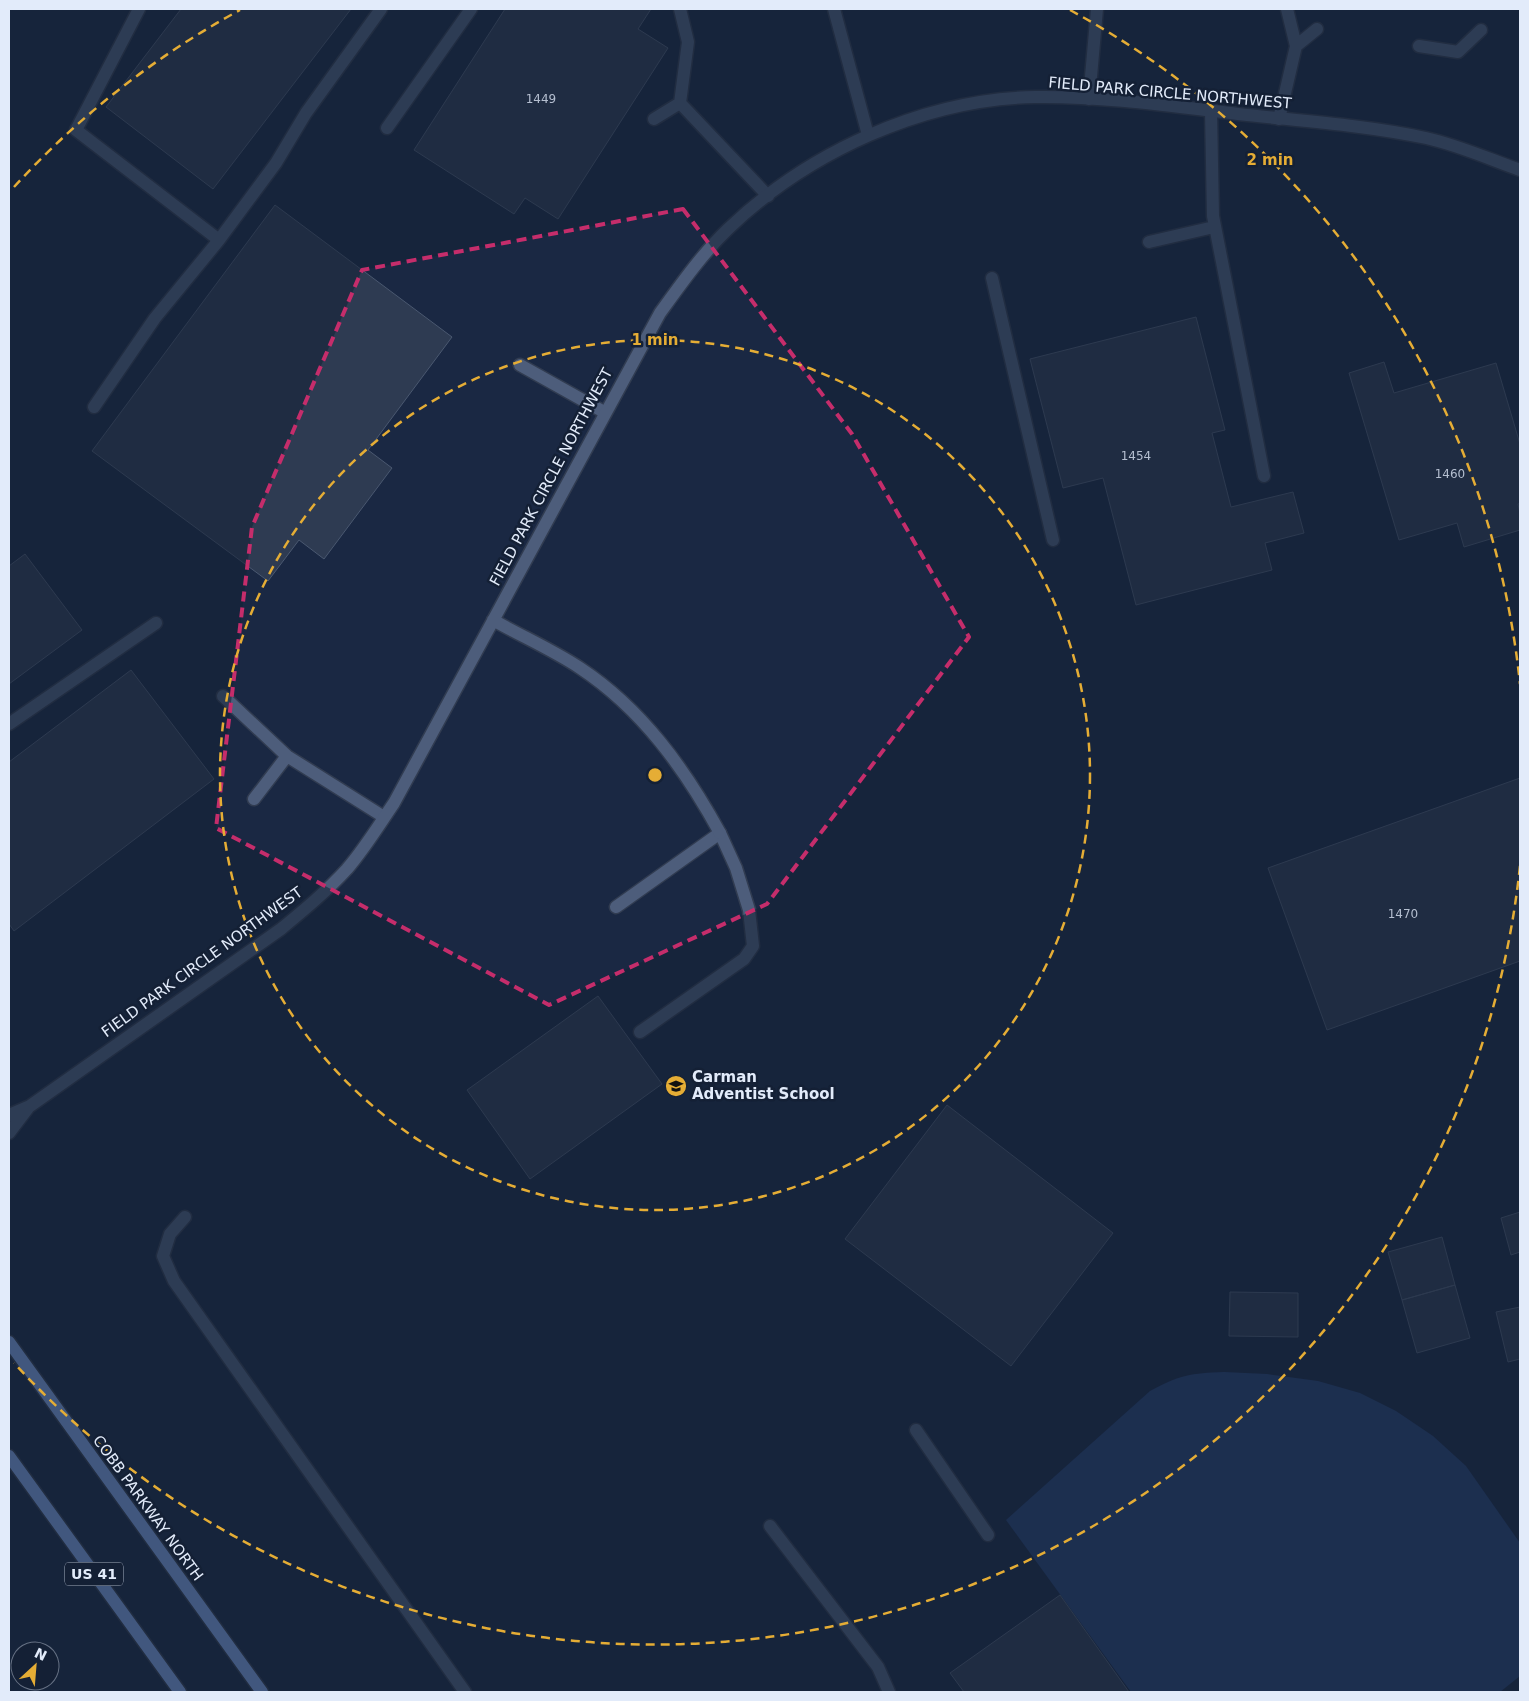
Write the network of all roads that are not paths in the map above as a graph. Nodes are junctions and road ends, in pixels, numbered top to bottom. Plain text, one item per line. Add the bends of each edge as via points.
1 (139, 9) edge
2 (381, 9) edge
3 (471, 9) edge
4 (680, 9) edge
5 (834, 9) edge
6 (1097, 9) edge
7 (1287, 9) edge
8 (1318, 29) dead end
9 (1481, 30) dead end
10 (1296, 46) junction
11 (1419, 46) dead end
12 (1089, 99) junction
13 (680, 103) junction
14 (1211, 111) junction
15 (1279, 118) junction
16 (654, 119) dead end
17 (387, 128) dead end
18 (868, 135) junction
19 (1520, 170) edge
20 (768, 196) junction
21 (1214, 227) junction
22 (219, 240) junction
23 (1148, 242) dead end
24 (992, 278) dead end
25 (520, 364) dead end
26 (94, 407) dead end
27 (604, 412) junction
28 (1264, 476) dead end
29 (1052, 540) dead end
30 (493, 620) junction
31 (156, 623) dead end
32 (223, 696) dead end
33 (9, 724) edge
34 (287, 756) junction
35 (254, 799) dead end
36 (384, 818) junction
37 (720, 833) junction
38 (616, 907) dead end
39 (640, 1032) dead end
40 (30, 1106) junction
41 (9, 1115) edge
42 (9, 1133) edge
43 (185, 1217) dead end
44 (9, 1342) edge
45 (916, 1430) dead end
46 (9, 1456) edge
47 (770, 1526) dead end
48 (988, 1535) dead end
49 (180, 1692) edge
50 (262, 1692) edge
51 (465, 1692) edge
52 (889, 1692) edge

1 - 22 street via 76,130
2 - 22 street
3 - 17 street
4 - 13 street via 688,42
5 - 18 street
6 - 12 street
7 - 10 street
8 - 10 street
9 - 11 street via 1458,52
10 - 15 street
12 - 14 street, FIELD PARK CIRCLE NORTHWEST
12 - 18 street, FIELD PARK CIRCLE NORTHWEST via 1035,97 976,102
13 - 16 street
13 - 20 street
14 - 15 street, FIELD PARK CIRCLE NORTHWEST
14 - 21 street
15 - 19 street, FIELD PARK CIRCLE NORTHWEST via 1428,139
18 - 20 street, FIELD PARK CIRCLE NORTHWEST via 819,161
20 - 27 street, FIELD PARK CIRCLE NORTHWEST via 729,229 692,269 660,313
21 - 23 street
21 - 28 street
22 - 26 street via 155,318
24 - 29 street
25 - 27 street
27 - 30 street, FIELD PARK CIRCLE NORTHWEST
30 - 36 street, FIELD PARK CIRCLE NORTHWEST
30 - 37 street via 580,668 628,707 648,726 677,763
31 - 33 street
32 - 34 street
34 - 35 street
34 - 36 street
36 - 40 street, FIELD PARK CIRCLE NORTHWEST via 346,869 281,929
37 - 38 street
37 - 39 street via 736,868 749,910 753,946 744,959
40 - 41 street, FIELD PARK CIRCLE NORTHWEST
40 - 42 street, FIELD PARK CIRCLE NORTHWEST
43 - 51 street via 170,1234 163,1256 174,1281
44 - 50 main road, COBB PARKWAY NORTH
45 - 48 street
46 - 49 main road, US 41
47 - 52 street via 878,1668

